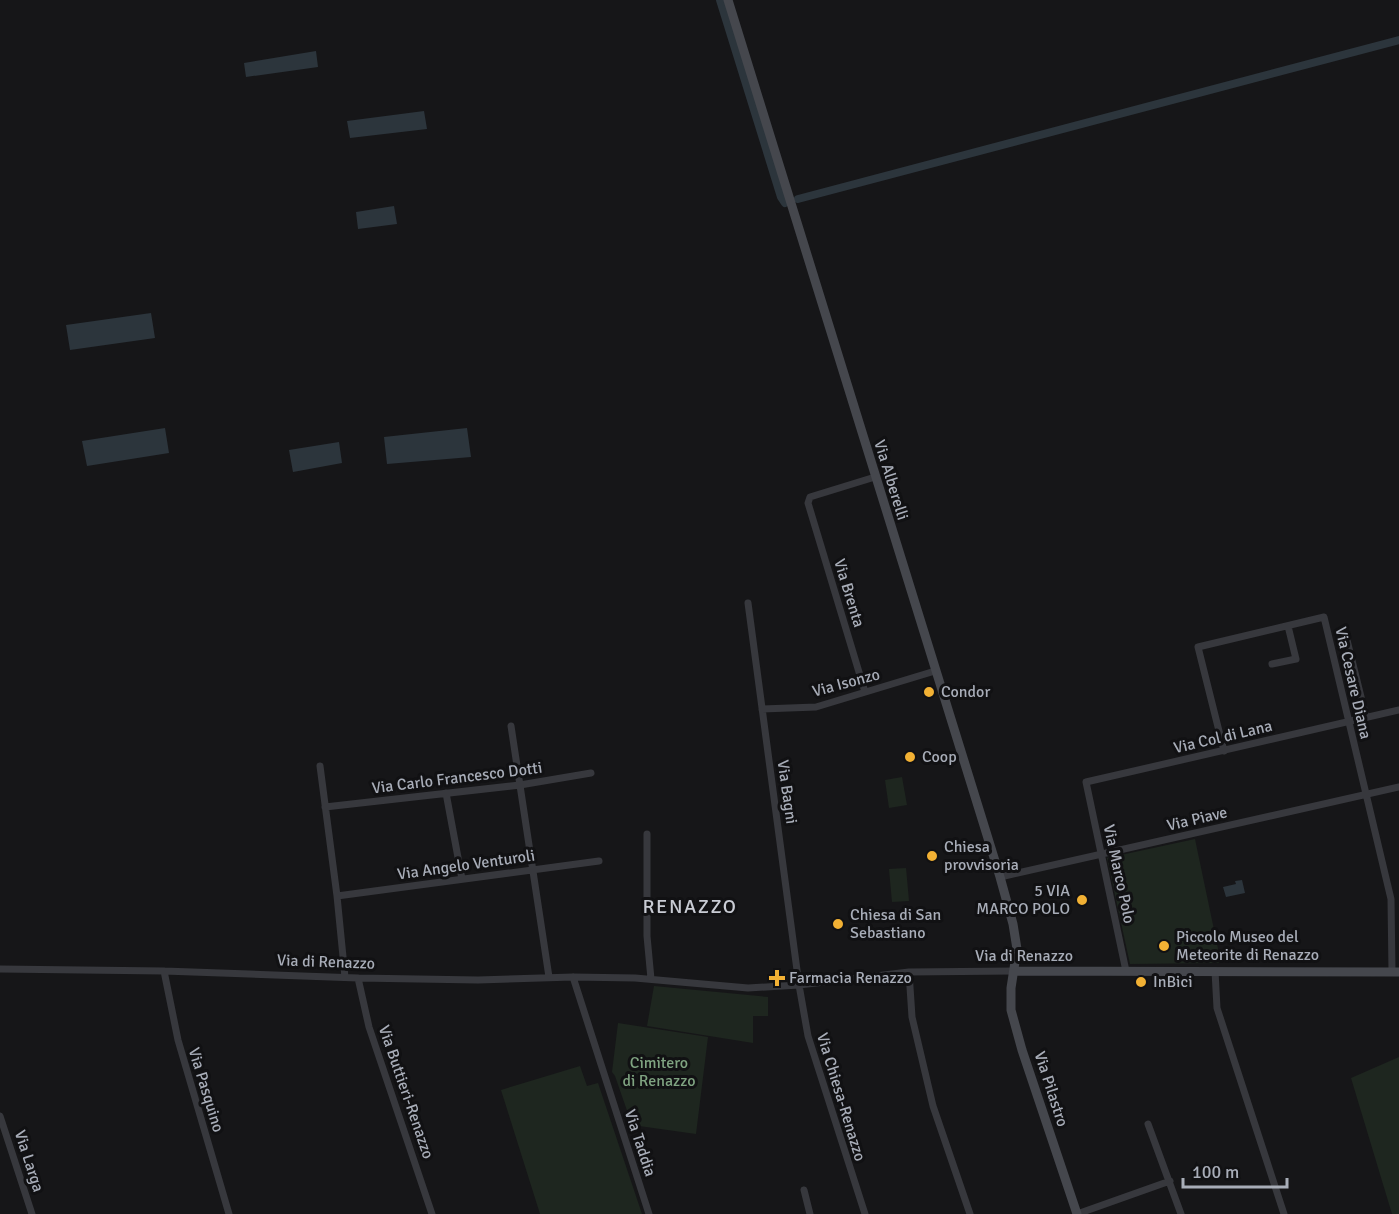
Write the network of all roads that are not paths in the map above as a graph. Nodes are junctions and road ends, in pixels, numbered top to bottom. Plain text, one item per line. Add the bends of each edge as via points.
1 (728, 0) edge
2 (875, 477) junction
3 (748, 603) dead end
4 (1288, 626) junction
5 (1346, 636) dead end
6 (1272, 664) dead end
7 (935, 671) junction
8 (865, 692) junction
9 (762, 709) junction
10 (1399, 710) edge
11 (1366, 717) junction
12 (1348, 721) junction
13 (511, 726) dead end
14 (1224, 751) junction
15 (320, 766) dead end
16 (591, 773) dead end
17 (1086, 782) joint
18 (520, 785) junction
19 (1399, 787) edge
20 (446, 793) junction
21 (1366, 795) junction
22 (325, 807) junction
23 (647, 834) dead end
24 (1101, 854) junction
25 (599, 861) dead end
26 (534, 869) junction
27 (1000, 877) junction
28 (462, 879) junction
29 (337, 896) junction
30 (1395, 915) edge
31 (0, 969) edge
32 (164, 971) junction
33 (1014, 971) junction
34 (1126, 971) junction
35 (1215, 971) junction
36 (909, 972) junction
37 (1396, 972) edge
38 (345, 977) junction
39 (573, 977) junction
40 (358, 978) junction
41 (549, 978) junction
42 (651, 979) junction
43 (799, 985) junction
44 (0, 1116) edge
45 (1148, 1124) dead end
46 (1170, 1181) junction
47 (804, 1190) dead end
48 (32, 1214) edge
49 (229, 1214) edge
50 (432, 1214) edge
51 (649, 1214) edge
52 (810, 1214) edge
53 (865, 1214) edge
54 (970, 1214) edge
55 (1077, 1214) edge
56 (1181, 1214) edge
57 (1284, 1214) edge

1 - 2 street, Via Alberelli
2 - 7 street, Via Alberelli
2 - 8 street, Via Brenta via 810,497 808,503
3 - 9 street, Via Bagni
4 - 6 street via 1296,659
4 - 12 street, Via Cesare Diana via 1324,617
4 - 14 street, Via Cesare Diana via 1198,647
5 - 11 street
7 - 8 street, Via Isonzo
7 - 27 street, Via Alberelli
8 - 9 street, Via Isonzo via 816,706
9 - 43 street, Via Bagni
10 - 11 street, Via Col di Lana
11 - 12 street, Via Col di Lana
12 - 14 street, Via Col di Lana
12 - 21 street, Via Cesare Diana
13 - 18 street
14 - 17 street, Via Col di Lana
15 - 22 street
16 - 18 street, Via Carlo Francesco Dotti
17 - 24 street, Via Marco Polo
18 - 20 street, Via Carlo Francesco Dotti
18 - 26 street
19 - 21 street, Via Piave
20 - 22 street, Via Carlo Francesco Dotti
20 - 28 street
21 - 24 street, Via Piave
21 - 30 street, Via Cesare Diana
22 - 29 street
23 - 42 street
24 - 27 street, Via Piave
24 - 34 street, Via Marco Polo
25 - 26 street, Via Angelo Venturoli
26 - 28 street, Via Angelo Venturoli
26 - 41 street
27 - 33 street, Via Alberelli via 1017,950
28 - 29 street, Via Angelo Venturoli
29 - 38 street
30 - 37 street, Via Cesare Diana
31 - 32 street, Via di Renazzo
32 - 38 street, Via di Renazzo
32 - 49 street, Via Pasquino via 178,1040
33 - 34 street, Via di Renazzo
33 - 36 street, Via di Renazzo
33 - 55 street, Via Pilastro via 1010,999 1015,1029
34 - 35 street, Via di Renazzo
35 - 37 street, Via di Renazzo
35 - 57 street via 1216,1008
36 - 43 street, Via di Renazzo
36 - 54 street via 912,1017 933,1106
38 - 40 street, Via di Renazzo
39 - 41 street, Via di Renazzo
39 - 42 street, Via di Renazzo
39 - 51 street, Via Taddia
40 - 41 street, Via di Renazzo
40 - 50 street, Via Buttieri-Renazzo via 369,1027
42 - 43 street, Via di Renazzo via 748,988
43 - 53 street, Via Chiesa-Renazzo via 808,1036
44 - 48 street, Via Larga
45 - 46 street
46 - 55 street
46 - 56 street
47 - 52 street

